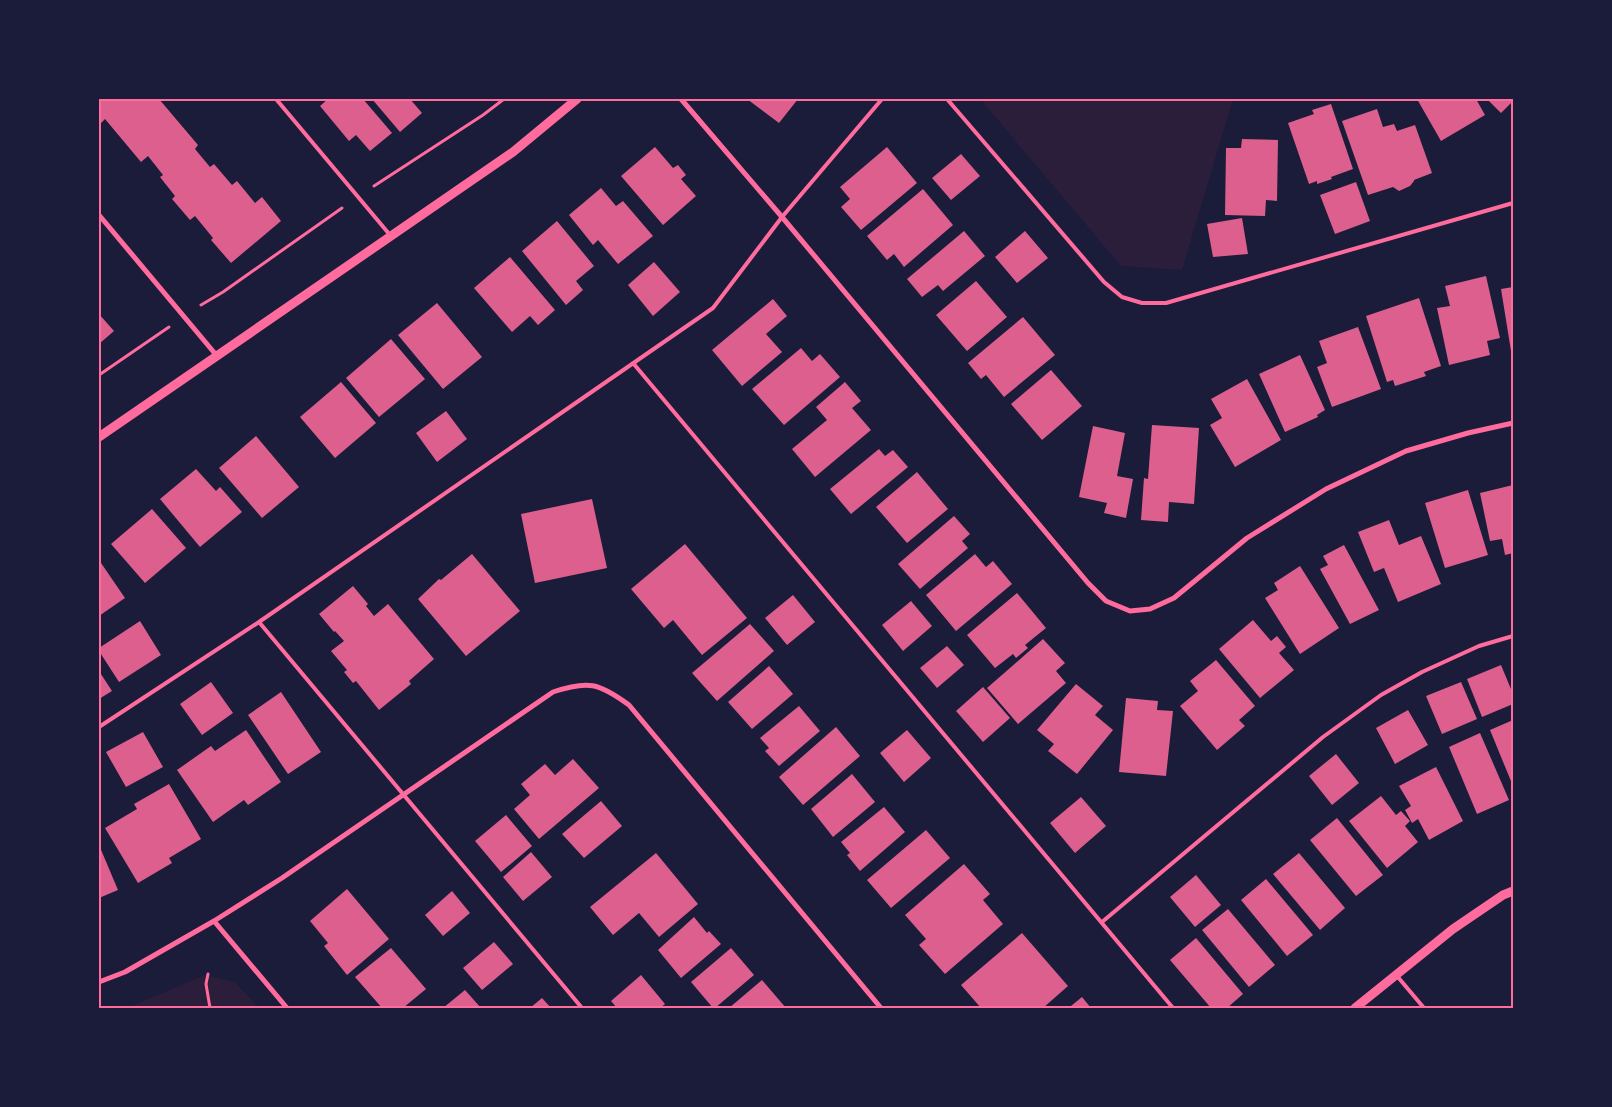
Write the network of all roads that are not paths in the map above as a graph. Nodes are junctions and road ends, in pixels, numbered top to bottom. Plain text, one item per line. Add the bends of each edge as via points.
1 (276, 99) edge
2 (577, 99) edge
3 (680, 99) edge
4 (882, 99) edge
5 (947, 99) edge
6 (1513, 203) edge
7 (99, 215) edge
8 (782, 218) junction
9 (392, 237) junction
10 (216, 356) junction
11 (633, 363) junction
12 (1513, 423) edge
13 (99, 437) edge
14 (259, 622) junction
15 (1513, 636) edge
16 (99, 727) edge
17 (402, 795) junction
18 (1513, 890) edge
19 (214, 921) junction
20 (1102, 922) junction
21 (1395, 974) junction
22 (99, 982) edge
23 (287, 1008) edge
24 (582, 1008) edge
25 (881, 1008) edge
26 (1173, 1008) edge
27 (1355, 1008) edge
28 (1424, 1008) edge

1 - 9 lane
2 - 9 street via 513,152
3 - 8 street
4 - 8 lane
5 - 6 lane via 1104,282 1122,297 1142,303 1166,303
7 - 10 street
8 - 11 lane via 713,308
8 - 12 street via 1088,583 1106,600 1130,611 1150,609 1174,598 1247,538 1326,489 1406,451
9 - 10 street
10 - 13 street
11 - 14 lane
11 - 20 lane
14 - 16 lane
14 - 17 lane
15 - 20 lane via 1478,646 1381,695 1323,737
17 - 19 street
17 - 24 lane
17 - 25 street via 554,692 573,685 590,684 613,694 629,705
18 - 21 street via 1453,928
19 - 22 street via 125,972
19 - 23 street
20 - 26 lane
21 - 27 street
21 - 28 lane

